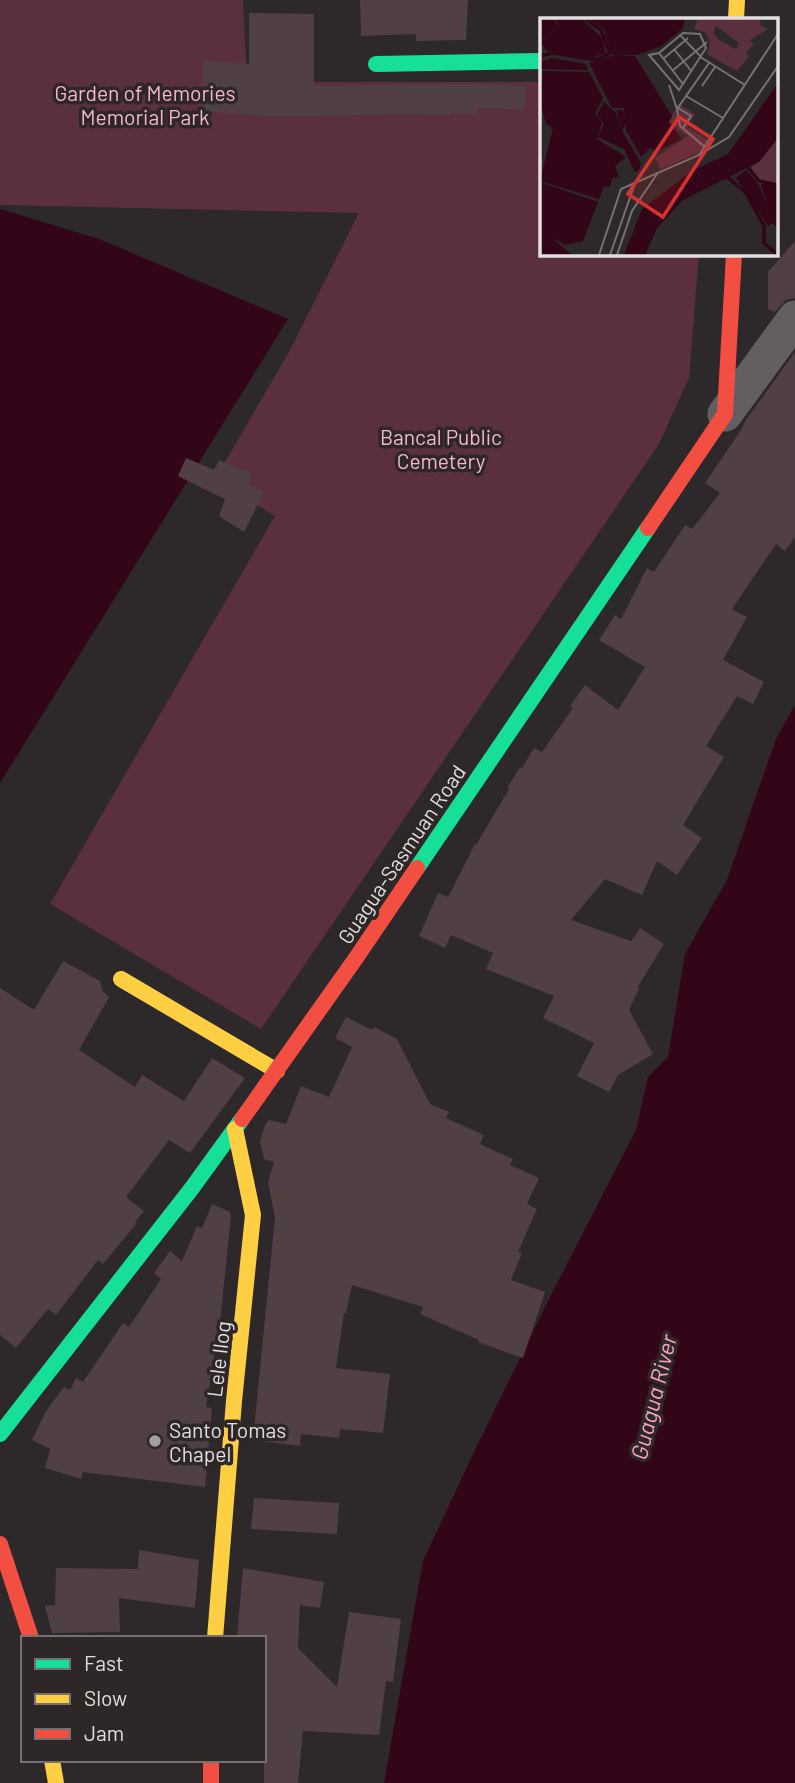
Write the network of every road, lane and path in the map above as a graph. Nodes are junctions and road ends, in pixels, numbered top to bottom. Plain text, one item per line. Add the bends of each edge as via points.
1 (737, 0) edge
2 (736, 18) edge
3 (540, 61) edge
4 (376, 64) dead end
5 (734, 256) edge
6 (795, 318) edge
7 (725, 414) junction
8 (121, 979) dead end
9 (277, 1071) junction
10 (235, 1129) junction
11 (0, 1434) edge
12 (0, 1544) edge
13 (30, 1636) edge
14 (215, 1636) edge
15 (52, 1762) edge
16 (211, 1762) edge
17 (56, 1783) edge
18 (211, 1783) edge

1 - 2 main road
3 - 4 main road
5 - 7 main road
6 - 7 street
7 - 9 main road, Guagua-Sasmuan Road
8 - 9 main road
9 - 10 main road, Guagua-Sasmuan Road
10 - 11 main road, Guagua-Sasmuan Road
10 - 14 main road, Lele Ilog via 253,1215
12 - 13 main road
15 - 17 main road
16 - 18 main road

